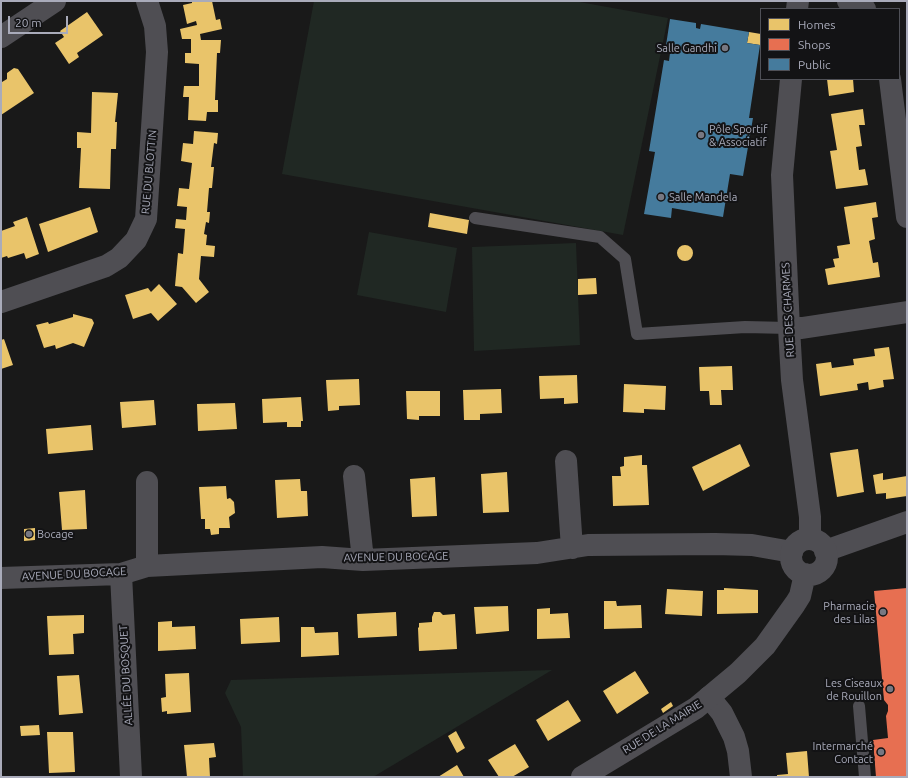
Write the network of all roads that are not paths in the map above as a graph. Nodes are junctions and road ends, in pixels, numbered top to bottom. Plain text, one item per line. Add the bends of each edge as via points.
1 (55, 1) edge
2 (147, 1) edge
3 (848, 1) edge
4 (863, 8) edge
5 (1, 37) edge
6 (790, 80) edge
7 (890, 80) edge
8 (907, 217) edge
9 (474, 218) dead end
10 (1, 302) edge
11 (907, 312) edge
12 (789, 328) junction
13 (566, 461) dead end
14 (354, 476) dead end
15 (147, 482) dead end
16 (907, 522) edge
17 (818, 545) junction
18 (572, 548) junction
19 (792, 552) junction
20 (362, 560) junction
21 (147, 566) junction
22 (121, 574) junction
23 (805, 574) junction
24 (1, 578) edge
25 (709, 697) junction
26 (859, 706) dead end
27 (131, 777) edge
28 (582, 777) edge
29 (741, 777) edge
30 (865, 777) edge

1 - 5 street
2 - 10 street, RUE DU BLOTTIN via 155,26 157,52 146,220 136,240 119,258 106,266
3 - 4 street
6 - 12 street, RUE DES CHARMES via 782,175
7 - 8 street
9 - 12 lane via 600,237 626,259 637,334 745,327
11 - 12 street
12 - 17 street, RUE DES CHARMES via 792,380 810,517
13 - 18 street
14 - 20 street
15 - 21 street
16 - 17 street
17 - 19 street via 798,542
17 - 23 street via 826,560 822,568 814,574
18 - 19 street, AVENUE DU BOCAGE via 588,545 715,544 752,545
18 - 20 street, AVENUE DU BOCAGE via 537,553
19 - 23 street via 793,566
20 - 21 street, AVENUE DU BOCAGE via 322,557
21 - 22 street, AVENUE DU BOCAGE
22 - 24 street, AVENUE DU BOCAGE
22 - 27 street, ALLÉE DU BOSQUET
23 - 25 street, RUE DE LA MAIRIE via 800,596 764,646 738,673
25 - 28 street, RUE DE LA MAIRIE via 696,708
25 - 29 street via 722,713 734,737
26 - 30 lane

